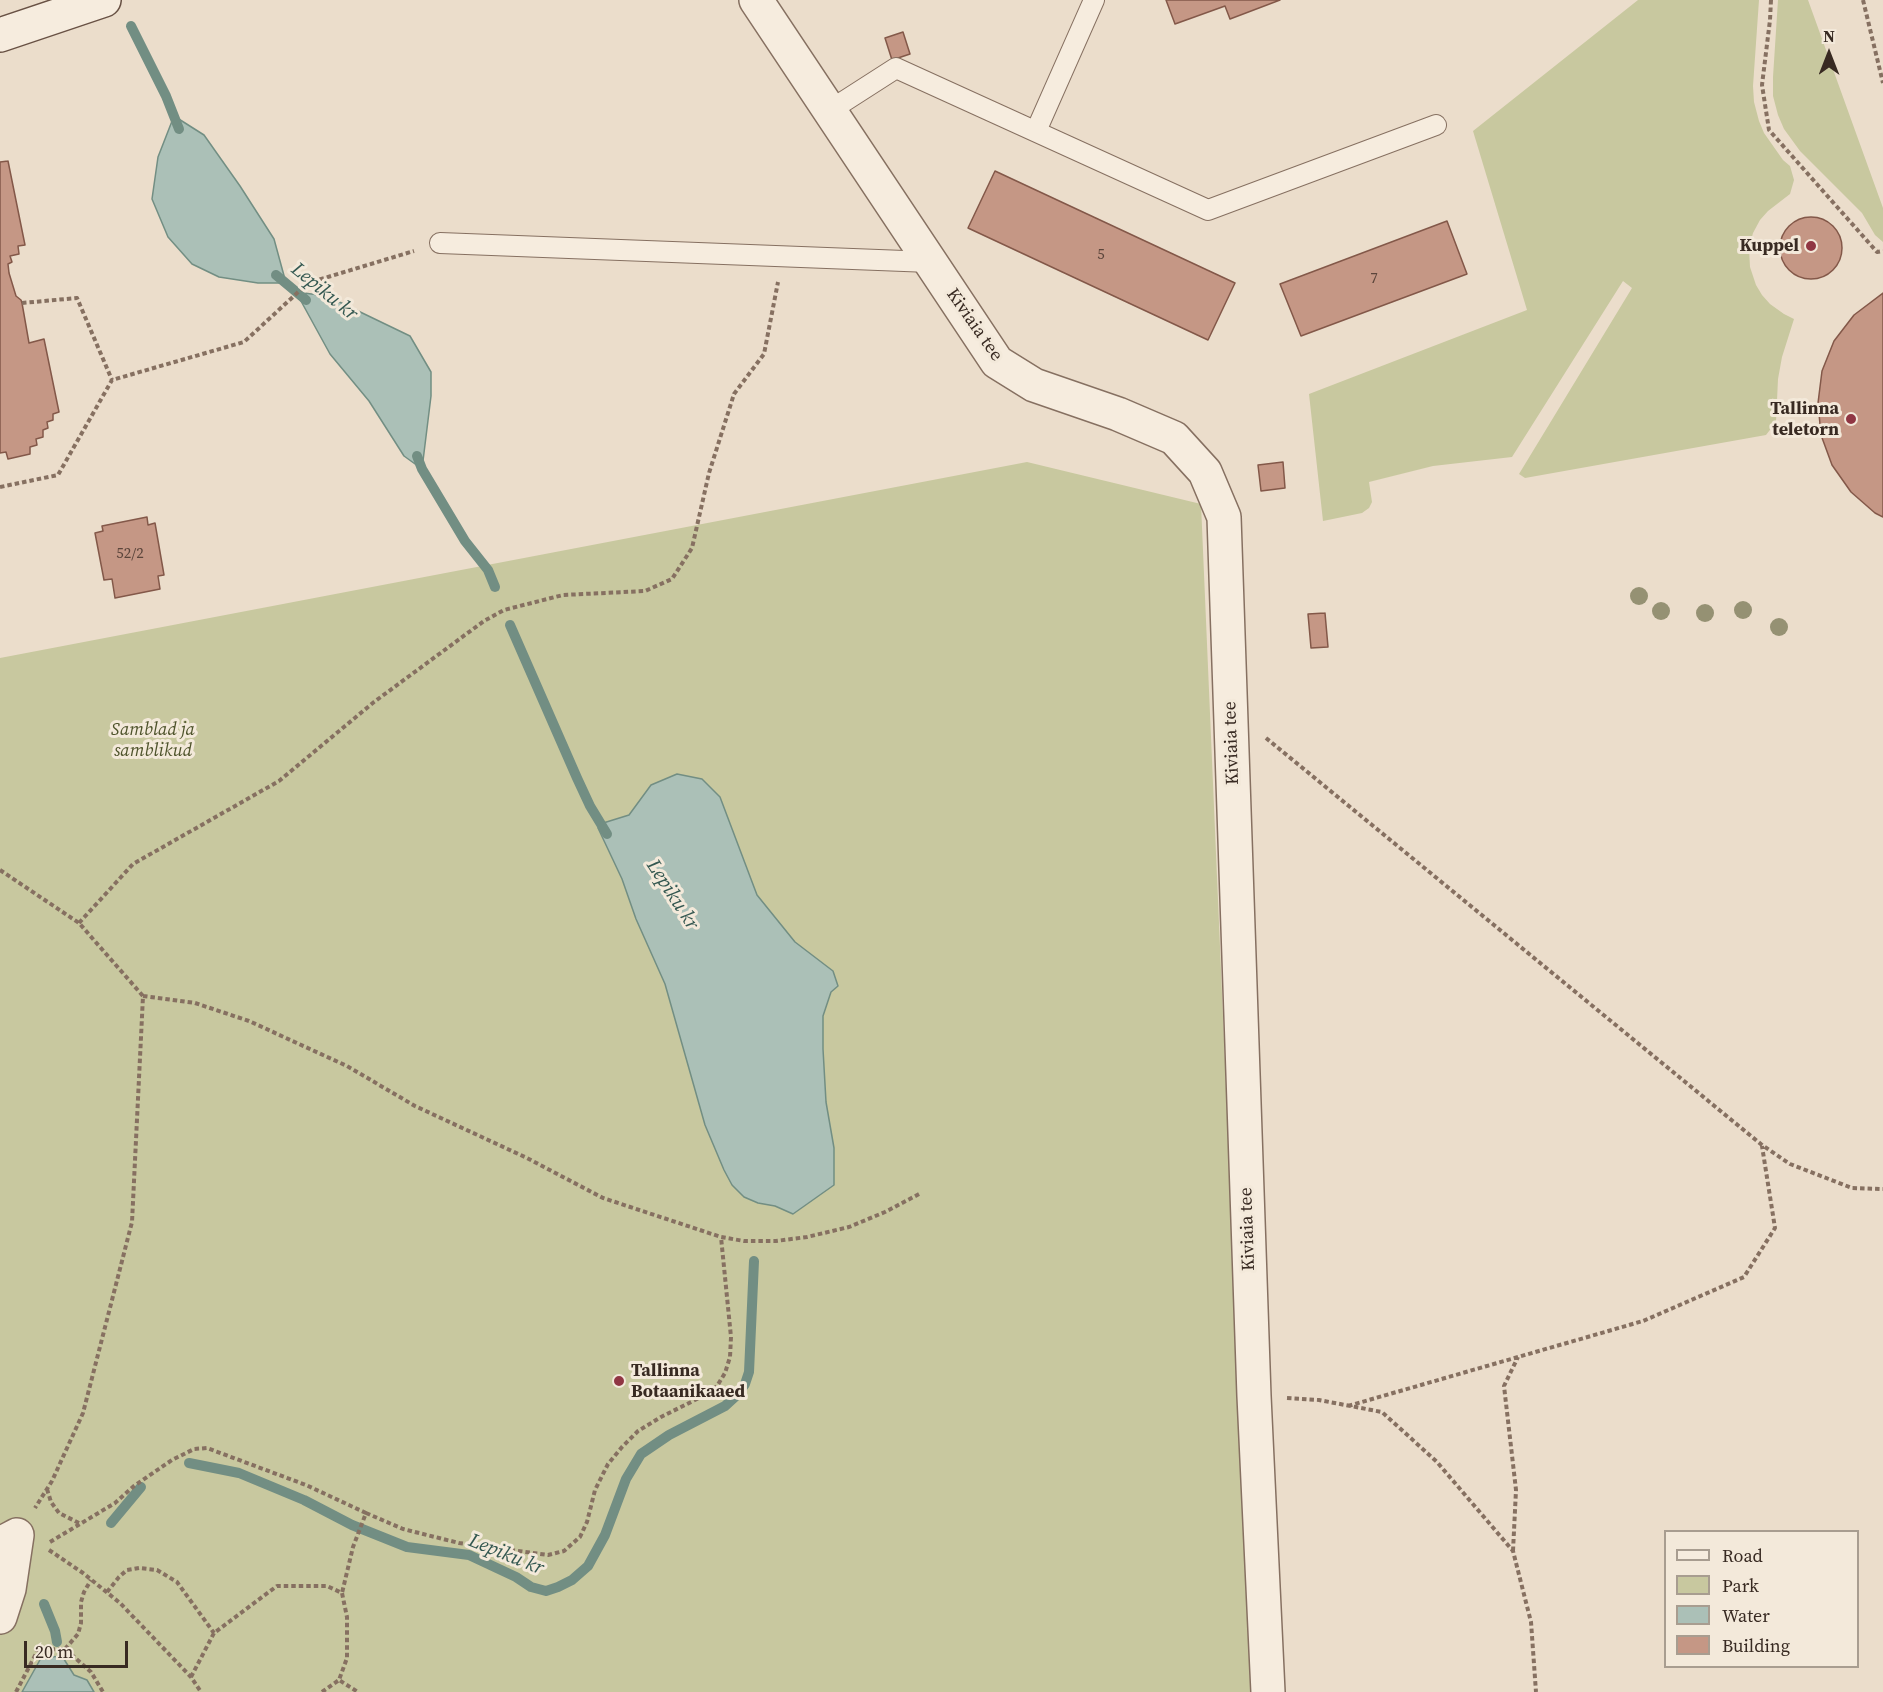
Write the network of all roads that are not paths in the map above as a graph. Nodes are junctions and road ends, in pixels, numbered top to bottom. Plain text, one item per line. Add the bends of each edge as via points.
1 (104, 0) edge
2 (756, 0) edge
3 (1094, 0) edge
4 (0, 35) edge
5 (830, 111) junction
6 (1436, 125) dead end
7 (1036, 132) junction
8 (440, 243) road end
9 (930, 262) junction
10 (8, 1539) edge
11 (0, 1617) edge
12 (1268, 1692) edge

1 - 4 street
2 - 5 street, Kiviaia tee
3 - 7 lane
5 - 7 lane via 896,68
5 - 9 street, Kiviaia tee
6 - 7 lane via 1208,210
8 - 9 lane
9 - 12 street, Kiviaia tee via 997,362 1034,385 1174,438 1205,472 1224,517
10 - 11 street via 9,1589

